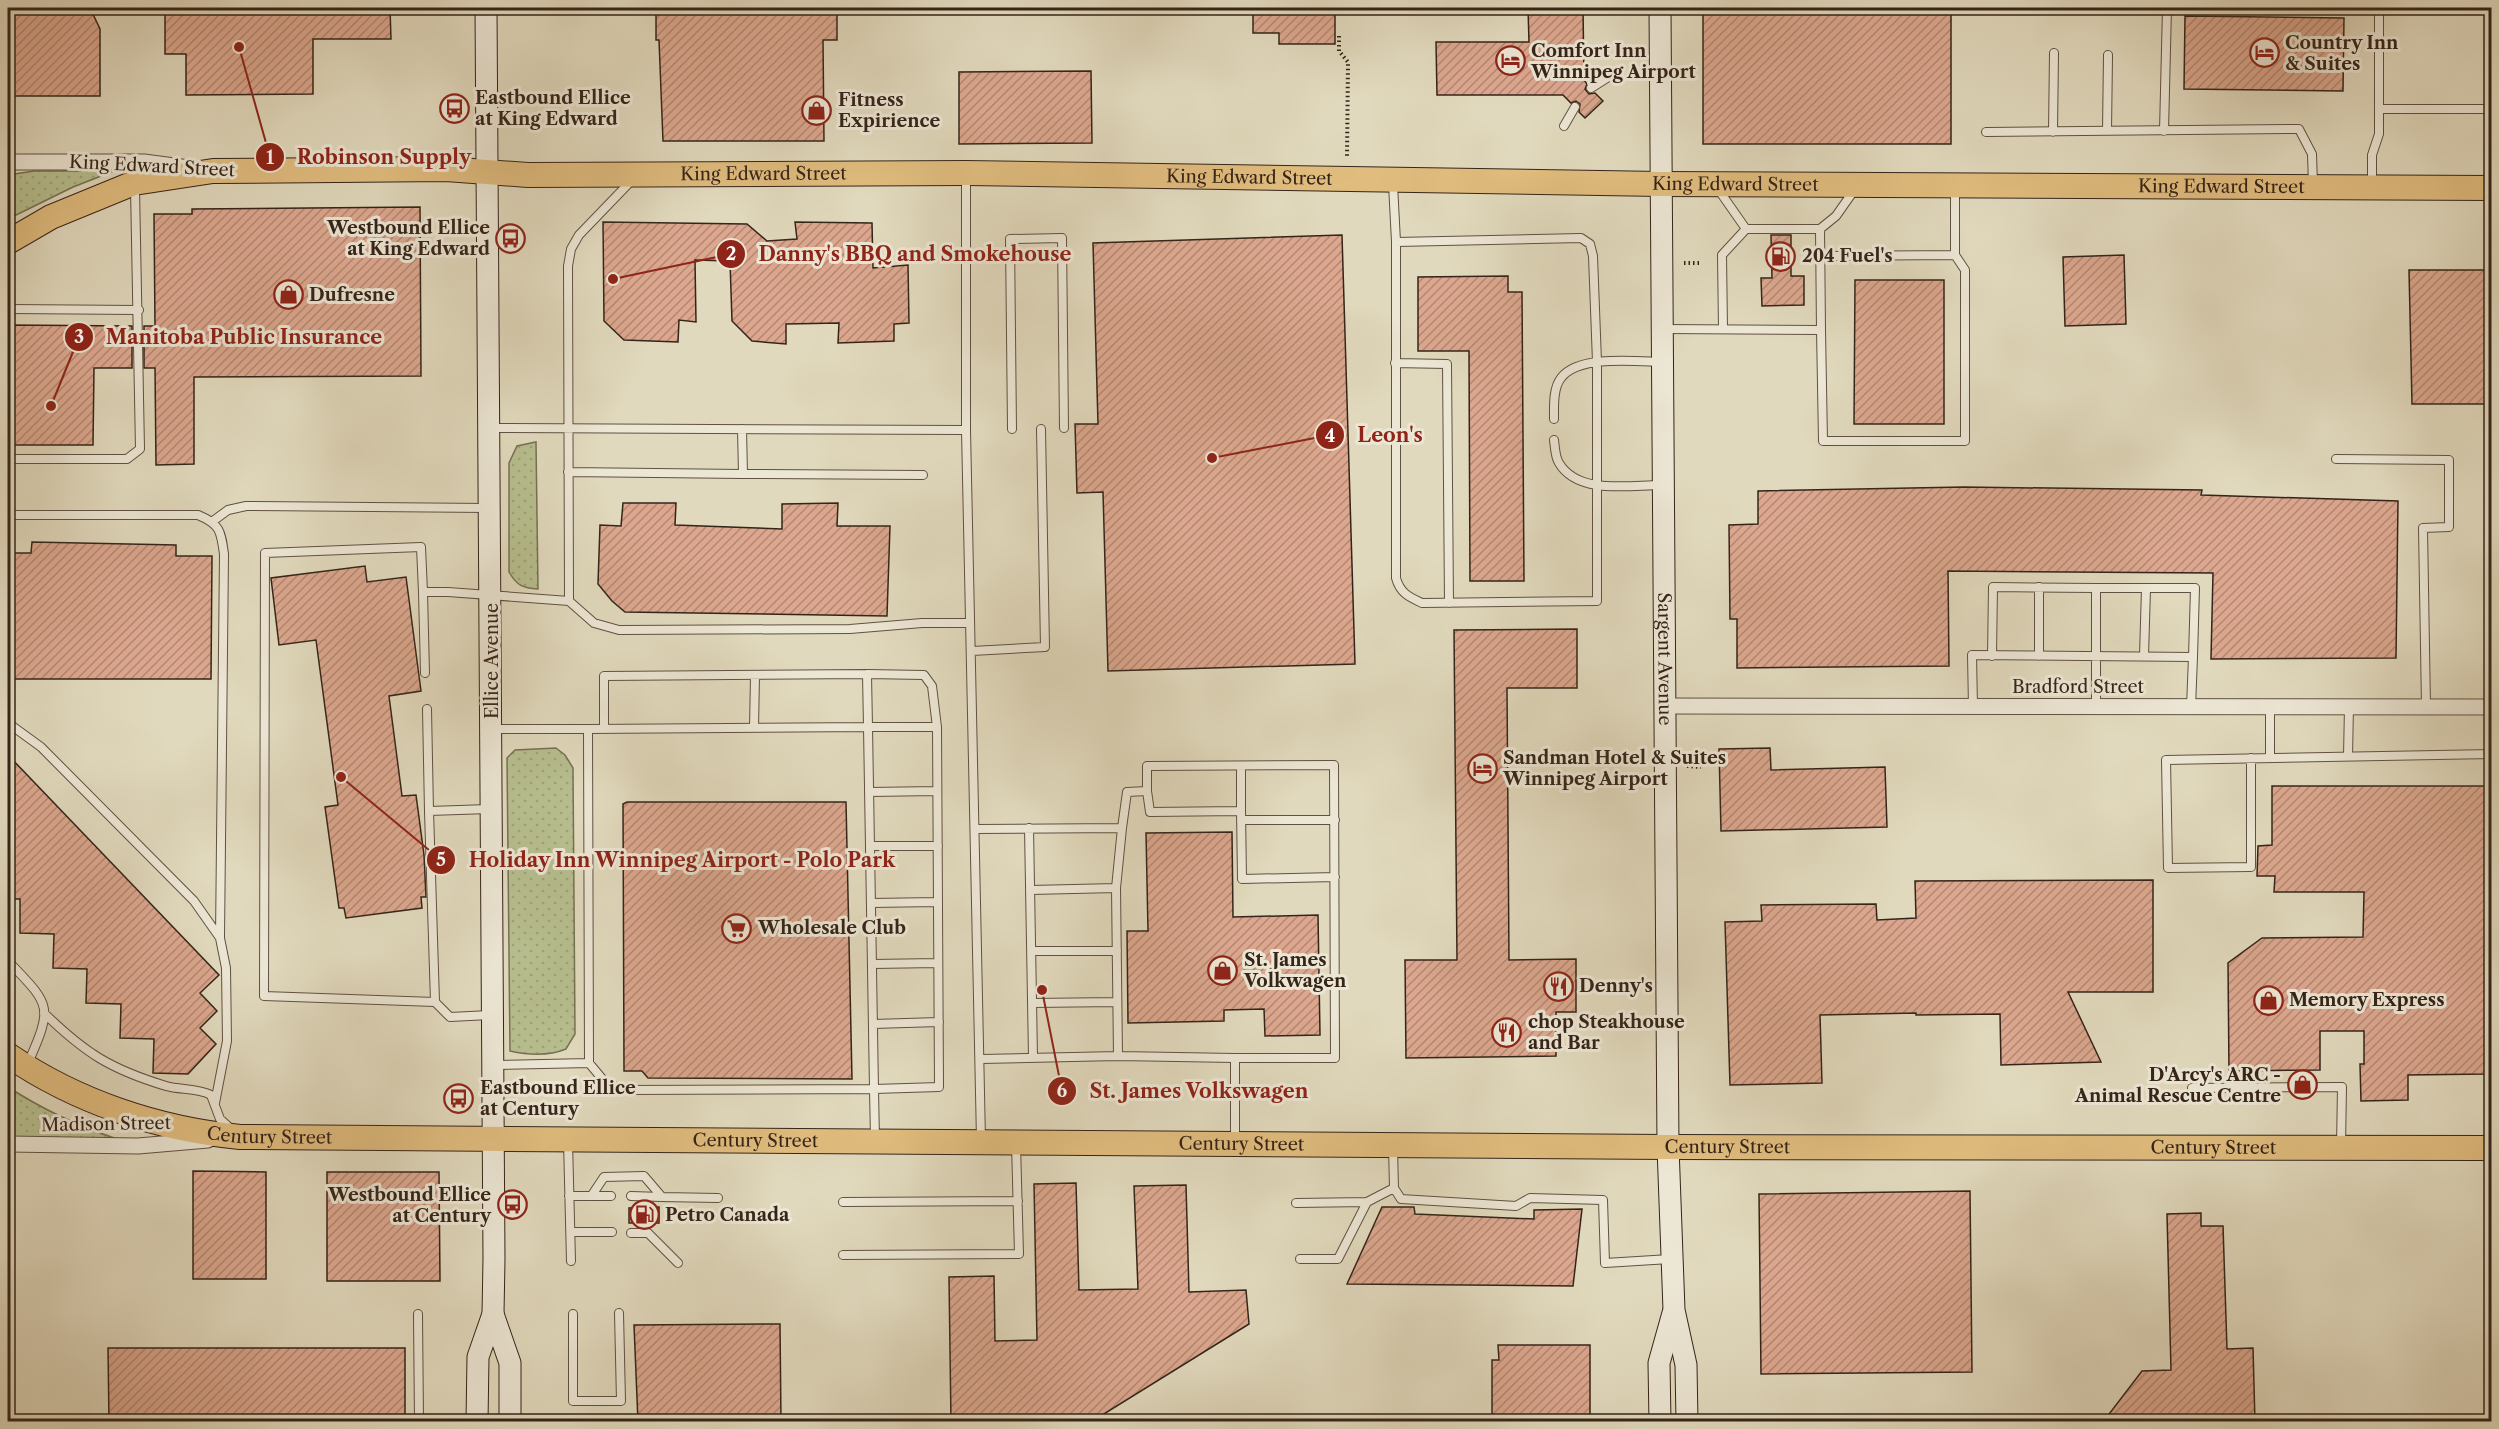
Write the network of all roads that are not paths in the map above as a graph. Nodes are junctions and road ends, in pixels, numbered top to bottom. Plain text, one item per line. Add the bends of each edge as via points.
1 (486, 8) edge
2 (1660, 8) edge
3 (2167, 8) edge
4 (2379, 8) edge
5 (2054, 53) dead end
6 (2108, 55) dead end
7 (1610, 76) dead end
8 (1591, 88) dead end
9 (1575, 107) dead end
10 (2379, 109) junction
11 (2492, 109) edge
12 (1564, 126) dead end
13 (2107, 131) junction
14 (2164, 131) junction
15 (1986, 132) dead end
16 (2053, 132) junction
17 (8, 162) edge
18 (213, 171) junction
19 (486, 171) junction
20 (966, 173) junction
21 (638, 175) junction
22 (1393, 180) junction
23 (134, 183) junction
24 (1661, 184) junction
25 (1714, 184) junction
26 (1857, 185) junction
27 (1955, 186) junction
28 (2314, 187) junction
29 (2372, 187) junction
30 (2492, 188) edge
31 (1820, 229) junction
32 (1746, 230) junction
33 (8, 242) edge
34 (1396, 242) junction
35 (1955, 255) junction
36 (1820, 256) junction
37 (8, 309) edge
38 (139, 310) junction
39 (1662, 328) junction
40 (1723, 329) junction
41 (1821, 330) junction
42 (1597, 362) junction
43 (1395, 363) junction
44 (1662, 363) junction
45 (1554, 419) dead end
46 (489, 428) junction
47 (568, 428) junction
48 (1064, 428) dead end
49 (742, 429) junction
50 (1012, 429) dead end
51 (1041, 429) dead end
52 (966, 430) junction
53 (1554, 440) dead end
54 (8, 459) edge
55 (2336, 459) dead end
56 (568, 472) junction
57 (743, 474) junction
58 (923, 476) dead end
59 (1598, 485) junction
60 (1663, 485) junction
61 (489, 508) junction
62 (8, 515) edge
63 (213, 521) junction
64 (2039, 587) junction
65 (2096, 588) junction
66 (2146, 588) junction
67 (423, 592) junction
68 (491, 595) junction
69 (568, 601) junction
70 (1449, 603) junction
71 (970, 623) junction
72 (972, 651) junction
73 (1992, 656) junction
74 (2039, 656) junction
75 (2144, 656) junction
76 (2095, 657) junction
77 (2193, 657) junction
78 (425, 673) dead end
79 (867, 674) junction
80 (755, 675) junction
81 (1665, 706) junction
82 (2191, 706) junction
83 (2426, 706) junction
84 (1973, 707) junction
85 (2096, 707) junction
86 (2270, 707) junction
87 (2349, 707) junction
88 (2492, 707) edge
89 (427, 709) dead end
90 (8, 723) edge
91 (868, 727) junction
92 (937, 727) junction
93 (754, 728) junction
94 (492, 729) junction
95 (588, 729) junction
96 (604, 729) junction
97 (2492, 754) edge
98 (2348, 756) junction
99 (2270, 757) junction
100 (2251, 758) junction
101 (1241, 766) junction
102 (937, 791) junction
103 (1148, 791) junction
104 (869, 792) junction
105 (492, 809) junction
106 (429, 811) junction
107 (1241, 811) junction
108 (1241, 820) junction
109 (1335, 820) junction
110 (1029, 828) junction
111 (1122, 828) junction
112 (975, 829) junction
113 (870, 846) junction
114 (938, 846) junction
115 (1335, 877) junction
116 (1116, 888) junction
117 (1031, 890) junction
118 (938, 902) junction
119 (871, 903) junction
120 (220, 938) junction
121 (1032, 951) junction
122 (1117, 951) junction
123 (8, 961) edge
124 (938, 963) junction
125 (872, 964) junction
126 (435, 1002) junction
127 (1032, 1002) junction
128 (1117, 1002) junction
129 (44, 1013) junction
130 (492, 1015) junction
131 (939, 1022) junction
132 (873, 1024) junction
133 (1118, 1056) junction
134 (1033, 1057) junction
135 (1235, 1058) junction
136 (981, 1059) junction
137 (17, 1061) edge
138 (590, 1063) junction
139 (492, 1065) junction
140 (2192, 1088) dead end
141 (874, 1089) junction
142 (215, 1103) junction
143 (240, 1137) junction
144 (492, 1139) junction
145 (568, 1140) junction
146 (875, 1142) junction
147 (981, 1143) junction
148 (1016, 1143) junction
149 (8, 1144) edge
150 (1236, 1144) junction
151 (1393, 1145) junction
152 (1668, 1147) junction
153 (2341, 1148) junction
154 (2492, 1148) edge
155 (1394, 1188) junction
156 (592, 1195) junction
157 (569, 1196) junction
158 (611, 1196) dead end
159 (631, 1196) dead end
160 (662, 1197) junction
161 (718, 1198) dead end
162 (1018, 1201) junction
163 (843, 1202) dead end
164 (1367, 1202) junction
165 (1296, 1203) dead end
166 (571, 1232) junction
167 (612, 1233) dead end
168 (631, 1233) dead end
169 (843, 1255) dead end
170 (1300, 1259) dead end
171 (1672, 1259) junction
172 (571, 1261) dead end
173 (678, 1263) dead end
174 (1674, 1310) junction
175 (619, 1313) dead end
176 (418, 1314) dead end
177 (493, 1314) junction
178 (573, 1314) dead end
179 (419, 1422) edge
180 (477, 1422) edge
181 (510, 1422) edge
182 (1660, 1422) edge
183 (1687, 1422) edge

1 - 19 main road, Ellice Avenue
2 - 24 main road, Sargent Avenue
3 - 14 lane
4 - 10 lane
5 - 16 lane
6 - 13 lane
7 - 8 lane
9 - 12 lane
10 - 11 lane
10 - 29 lane
13 - 14 lane
13 - 16 lane
14 - 28 lane via 2299,129 2312,154
15 - 16 lane
17 - 18 street, King Edward Street via 144,162
18 - 19 main road, King Edward Street
18 - 23 main road
19 - 21 main road, King Edward Street
19 - 46 main road, Ellice Avenue
20 - 21 main road, King Edward Street
20 - 22 main road, King Edward Street
20 - 52 lane
21 - 47 lane via 579,235 571,249
22 - 24 main road, King Edward Street
22 - 34 lane
23 - 33 main road via 51,217
23 - 38 lane
24 - 25 main road, King Edward Street
24 - 39 main road, Sargent Avenue
25 - 26 main road, King Edward Street
25 - 32 lane
26 - 27 main road, King Edward Street
26 - 31 lane via 1836,216
27 - 28 main road, King Edward Street
27 - 35 lane
28 - 29 main road, King Edward Street
29 - 30 main road, King Edward Street
31 - 32 lane
31 - 36 lane
32 - 40 lane via 1722,255
34 - 42 lane via 1581,238 1590,244 1593,256
34 - 43 lane
35 - 36 lane
35 - 41 lane via 1965,270 1965,441 1823,441
36 - 41 lane
37 - 38 lane
38 - 54 lane via 140,449 127,459
39 - 40 lane
39 - 44 main road, Sargent Avenue
40 - 41 lane
42 - 44 lane
42 - 45 lane via 1575,366 1560,378
42 - 59 lane
43 - 70 lane via 1396,578 1407,597 1422,603
43 - 70 lane via 1447,364
44 - 60 main road, Sargent Avenue
46 - 47 lane
46 - 61 main road, Ellice Avenue
47 - 49 lane
47 - 56 lane
48 - 50 lane via 1062,238 1010,240
49 - 52 lane
49 - 57 lane
51 - 72 lane via 1045,647
52 - 71 lane
53 - 59 lane via 1558,461 1569,474 1581,482
55 - 83 lane via 2449,460 2449,527 2423,528
56 - 57 lane
56 - 69 lane
57 - 58 lane
59 - 60 lane
59 - 70 lane via 1598,601
60 - 81 main road, Sargent Avenue
61 - 63 lane via 246,506 228,510
61 - 68 main road, Ellice Avenue
62 - 63 lane via 198,515
63 - 120 lane via 221,534 224,554
64 - 65 lane
64 - 73 lane via 1993,587
64 - 74 lane
65 - 66 lane
65 - 76 lane
66 - 75 lane
66 - 77 lane via 2195,588
67 - 68 lane
67 - 78 lane
67 - 126 lane via 422,547 265,553 264,996
68 - 69 lane
68 - 94 main road, Ellice Avenue
69 - 71 lane via 594,623 619,630 850,629
71 - 72 lane
72 - 112 lane
73 - 74 lane
73 - 84 lane via 1972,655
74 - 76 lane
75 - 76 lane
75 - 77 lane
76 - 85 lane
77 - 82 lane
79 - 80 lane
79 - 91 lane
79 - 92 lane via 924,675 932,686
80 - 93 lane
80 - 96 lane via 604,676
81 - 84 street, Bradford Street
81 - 152 main road, Sargent Avenue
82 - 85 street, Bradford Street
82 - 86 street, Bradford Street
83 - 87 street, Bradford Street
83 - 88 street, Bradford Street
84 - 85 street, Bradford Street
86 - 87 street, Bradford Street
86 - 99 lane
87 - 98 lane
89 - 106 lane
90 - 120 lane via 41,747 194,901
91 - 92 lane
91 - 93 lane
91 - 104 lane
92 - 102 lane
93 - 96 lane
94 - 95 lane
94 - 105 main road, Ellice Avenue
95 - 96 lane
95 - 138 lane
97 - 98 lane
98 - 99 lane
99 - 100 lane
100 - 100 lane via 2166,760 2168,868 2251,867
101 - 103 lane via 1147,766
101 - 107 lane
101 - 109 lane via 1334,765
102 - 104 lane
102 - 114 lane
103 - 107 lane via 1150,812
103 - 111 lane via 1127,792
104 - 113 lane
105 - 106 lane
105 - 130 main road, Ellice Avenue
106 - 126 lane
107 - 108 lane
108 - 109 lane
108 - 115 lane via 1242,879
109 - 115 lane
110 - 111 lane
110 - 112 lane
110 - 117 lane
111 - 116 lane
112 - 136 lane
113 - 114 lane
113 - 119 lane
114 - 118 lane
115 - 135 lane via 1335,1058
116 - 117 lane
116 - 122 lane
117 - 121 lane
118 - 119 lane
118 - 124 lane
119 - 125 lane
120 - 142 lane via 226,968 227,1041
121 - 122 lane
121 - 127 lane
122 - 128 lane
123 - 129 lane via 38,993 44,1002
124 - 125 lane
124 - 131 lane
125 - 132 lane
126 - 130 lane via 450,1017
127 - 128 lane
127 - 134 lane
128 - 133 lane
129 - 137 lane via 42,1030
129 - 142 lane via 100,1060 170,1087 206,1092
130 - 139 main road, Ellice Avenue
131 - 132 lane
131 - 141 lane via 939,1087
132 - 141 lane
133 - 134 lane
133 - 135 lane
134 - 136 lane
135 - 150 lane
136 - 147 lane
137 - 143 main road, Century Street via 83,1096 130,1114 206,1134
138 - 139 lane
138 - 141 lane via 604,1081 622,1090
139 - 144 main road, Ellice Avenue
140 - 153 lane via 2342,1087
141 - 146 lane
142 - 143 lane via 220,1119
143 - 144 main road, Century Street
143 - 149 street, Madison Street via 138,1146
144 - 145 main road, Century Street
144 - 177 main road, Ellice Avenue
145 - 146 main road, Century Street
145 - 157 lane
146 - 147 main road, Century Street
147 - 148 main road, Century Street
148 - 150 main road, Century Street
148 - 162 lane
150 - 151 main road, Century Street
151 - 152 main road, Century Street
151 - 155 lane
152 - 153 main road, Century Street
152 - 171 main road, Sargent Avenue
153 - 154 main road, Century Street
155 - 164 lane
155 - 171 lane via 1401,1199 1516,1206 1530,1198 1603,1200 1605,1263
156 - 157 lane
156 - 158 lane
156 - 160 lane via 604,1176 644,1176
157 - 166 lane
159 - 160 lane
160 - 161 lane
162 - 163 lane
162 - 169 lane via 1019,1254
164 - 165 lane
164 - 170 lane via 1338,1259
166 - 167 lane
166 - 172 lane
168 - 173 lane via 648,1233
171 - 174 main road, Sargent Avenue
174 - 182 main road, Sargent Avenue via 1659,1363
174 - 183 main road, Sargent Avenue via 1686,1365
175 - 178 lane via 621,1401 573,1401
176 - 179 lane
177 - 180 main road, Ellice Avenue via 478,1357
177 - 181 main road, Ellice Avenue via 510,1363

